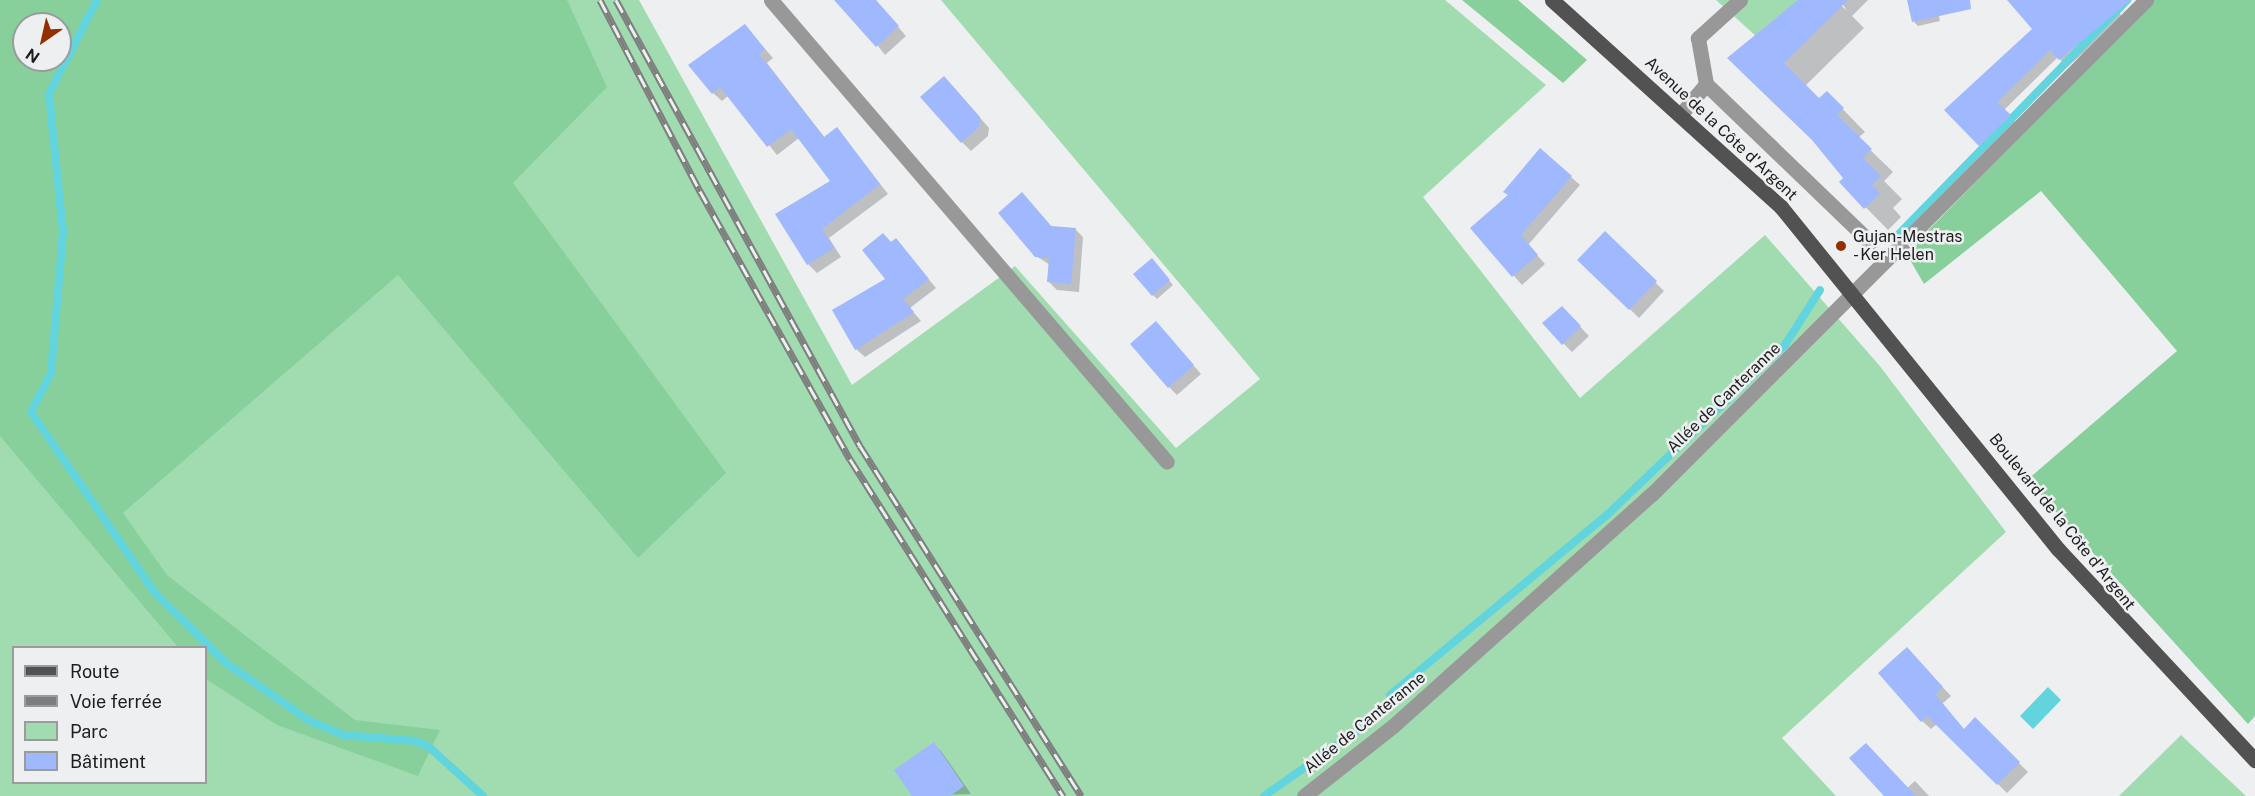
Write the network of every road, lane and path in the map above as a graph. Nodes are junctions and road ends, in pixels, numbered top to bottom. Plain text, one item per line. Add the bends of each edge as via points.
1 (771, 0) edge
2 (1552, 0) edge
3 (1740, 0) edge
4 (2146, 0) edge
5 (1706, 84) junction
6 (1681, 114) junction
7 (1870, 242) dead end
8 (1856, 295) junction
9 (1167, 462) dead end
10 (2255, 760) edge
11 (1304, 796) edge

1 - 9 street
2 - 6 main road, Avenue de la Côte d'Argent
3 - 5 street via 1698,38
4 - 8 street, Allée de Canteranne
5 - 6 street
5 - 7 street
6 - 8 main road, Avenue de la Côte d'Argent via 1781,207
8 - 10 main road, Boulevard de la Côte d'Argent via 2078,572
8 - 11 street, Allée de Canteranne via 1643,502 1402,718

